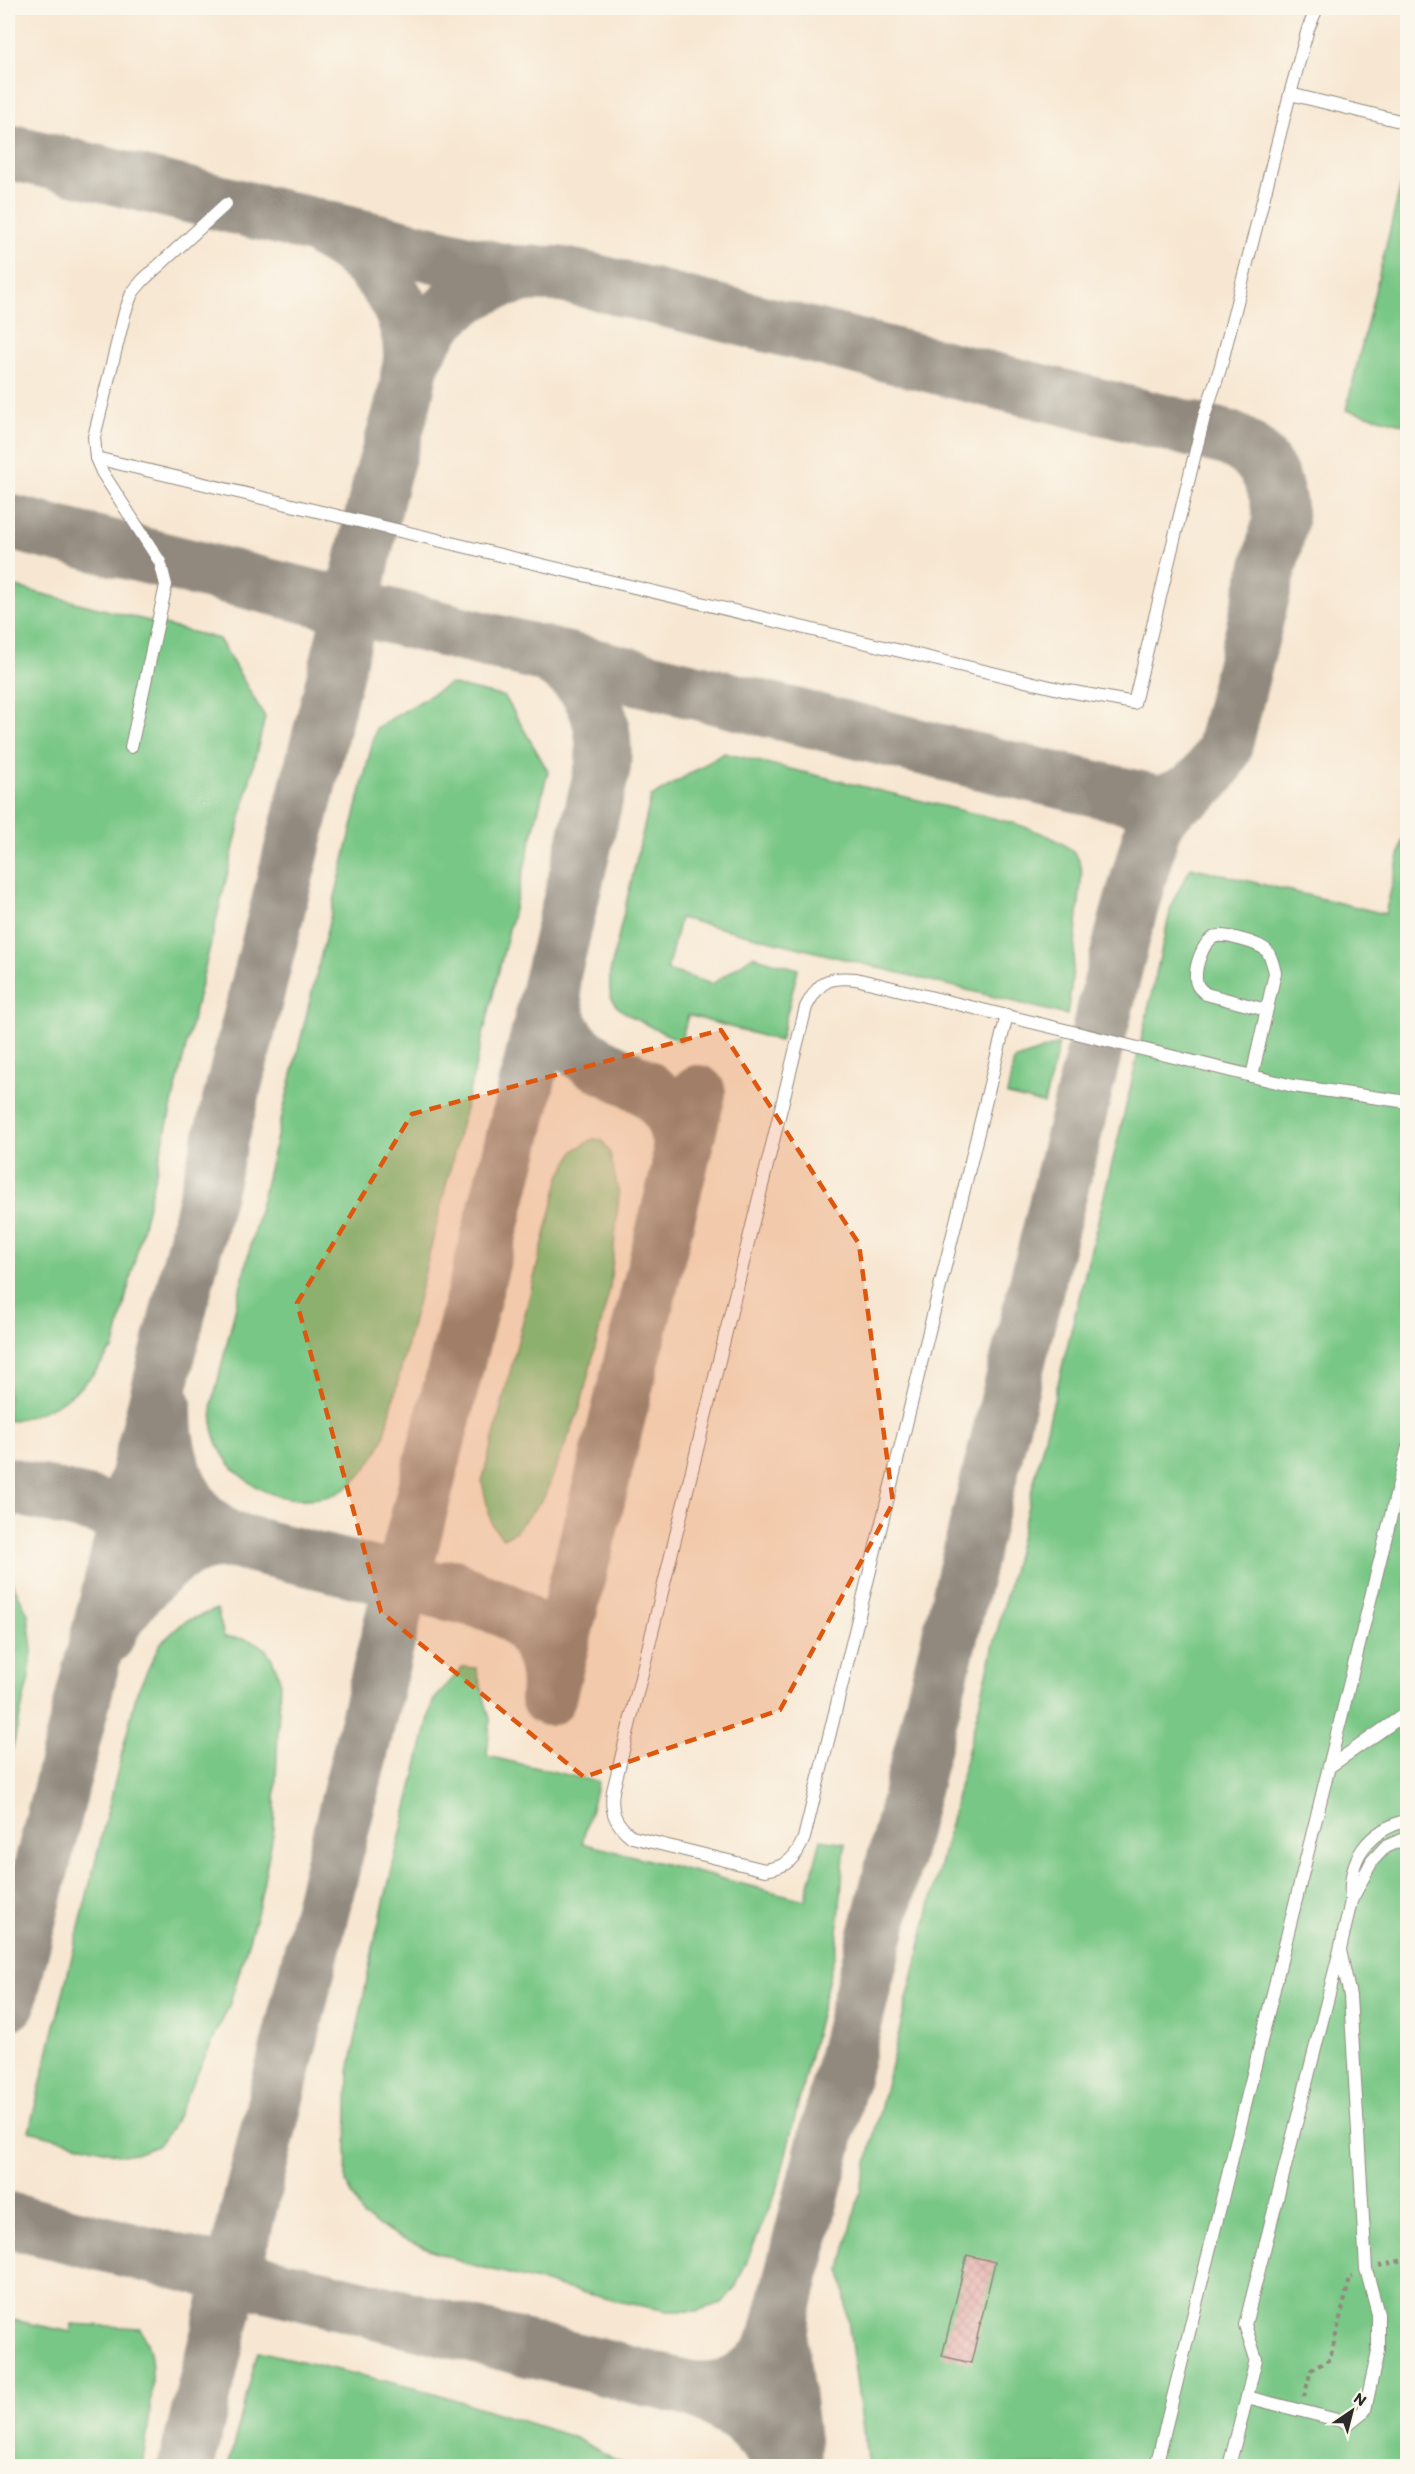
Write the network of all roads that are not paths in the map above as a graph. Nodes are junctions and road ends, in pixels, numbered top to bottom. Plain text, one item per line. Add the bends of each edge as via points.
1 (1317, 8) edge
2 (1290, 94) junction
3 (1407, 123) edge
4 (226, 204) dead end
5 (96, 458) junction
6 (131, 747) dead end
7 (1266, 1010) junction
8 (1007, 1016) junction
9 (1252, 1076) junction
10 (1407, 1102) edge
11 (1407, 1448) edge
12 (1407, 1712) edge
13 (1329, 1767) junction
14 (1407, 1820) edge
15 (1407, 1840) edge
16 (1351, 1901) junction
17 (1340, 1950) junction
18 (1247, 2397) junction
19 (1156, 2466) edge
20 (1229, 2466) edge

1 - 2 lane
2 - 3 lane
2 - 5 lane via 1221,369 1200,431 1134,703 1063,690
4 - 5 lane via 132,293 94,437
5 - 6 lane via 160,562 166,585
7 - 7 lane via 1275,973 1266,950 1254,943 1212,938 1199,961 1199,989
7 - 9 lane
8 - 8 lane via 856,978 838,977 814,990 806,1007 613,1791 614,1818 632,1837 765,1870 790,1862 799,1852
8 - 9 lane
9 - 10 lane via 1311,1090
11 - 13 lane
12 - 13 lane
13 - 19 lane
14 - 16 lane via 1389,1825 1358,1855 1350,1879
15 - 16 lane via 1385,1847 1372,1861
16 - 17 lane
17 - 18 lane via 1245,2325 1256,2359
17 - 18 lane via 1350,1996 1366,2269 1378,2314 1378,2351 1365,2410 1349,2423
18 - 20 lane

